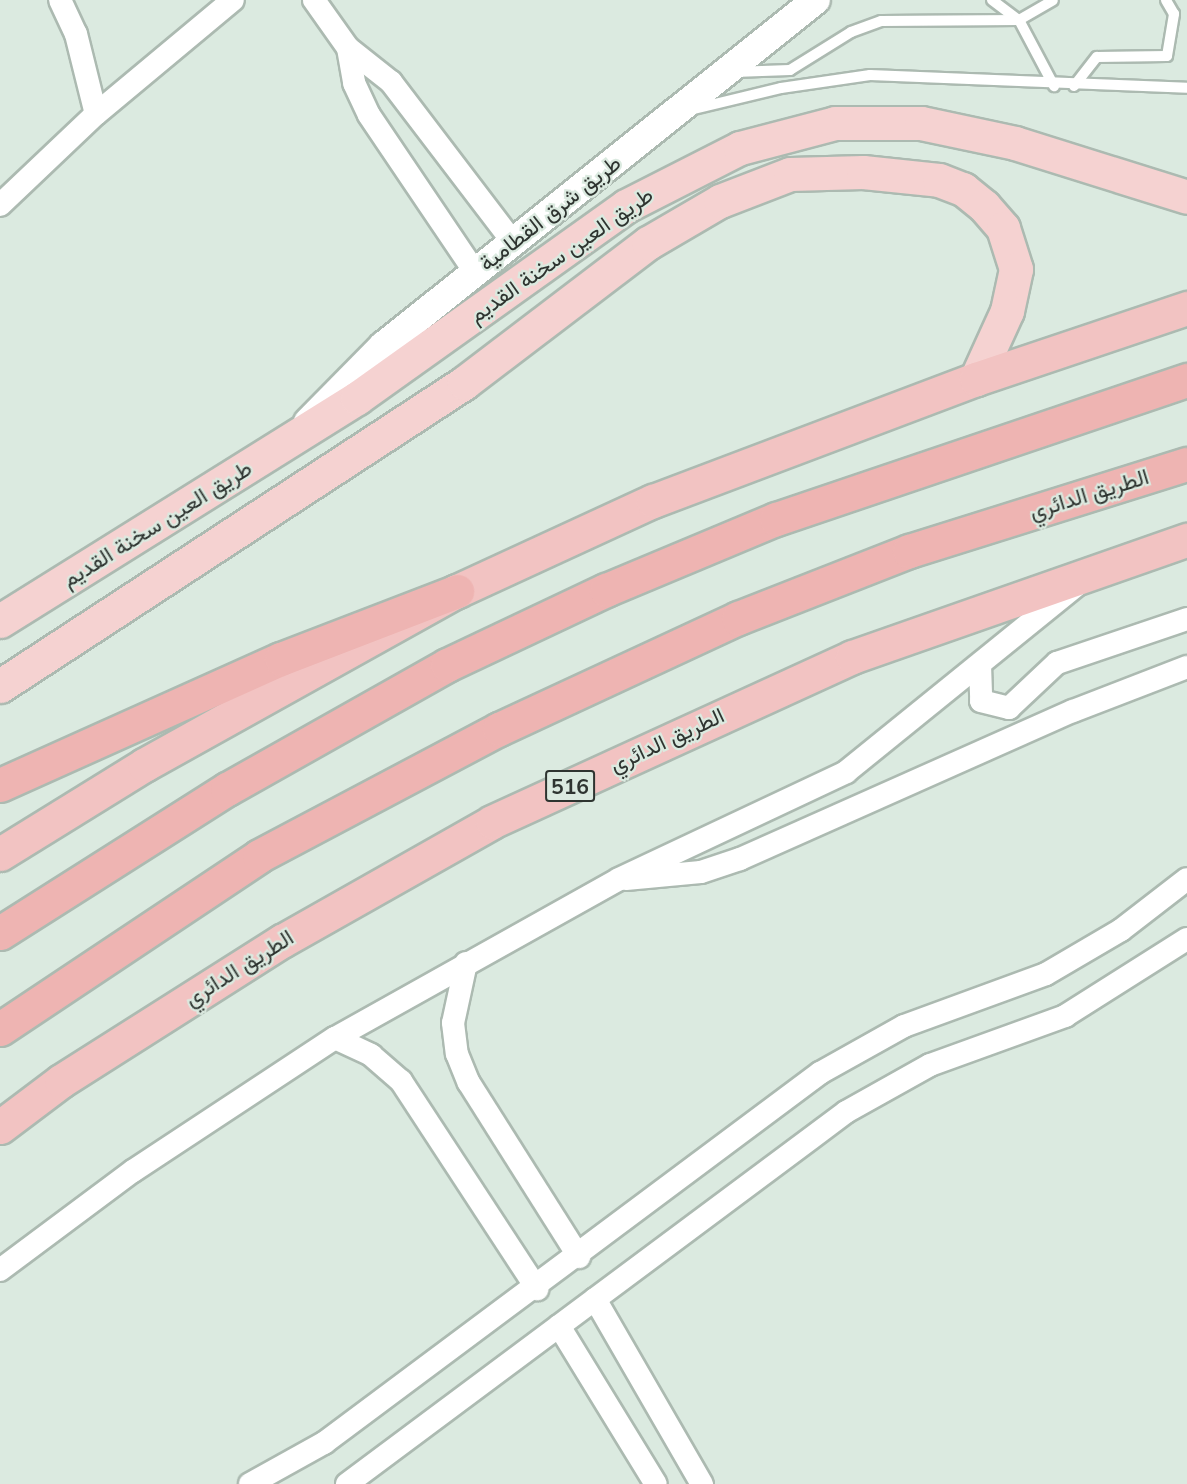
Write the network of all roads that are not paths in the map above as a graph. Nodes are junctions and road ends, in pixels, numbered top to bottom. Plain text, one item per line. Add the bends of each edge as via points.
1 (60, 0) edge
2 (233, 0) edge
3 (314, 0) edge
4 (816, 0) edge
5 (992, 0) edge
6 (1053, 0) edge
7 (1166, 0) edge
8 (1019, 20) junction
9 (348, 48) junction
10 (728, 71) junction
11 (1054, 86) junction
12 (1074, 86) junction
13 (1187, 88) edge
14 (96, 114) junction
15 (673, 115) junction
16 (1187, 197) edge
17 (0, 205) edge
18 (513, 242) junction
19 (475, 272) junction
20 (1187, 308) edge
21 (976, 379) junction
22 (1187, 380) edge
23 (295, 437) junction
24 (1187, 464) edge
25 (1187, 540) edge
26 (1094, 571) junction
27 (458, 591) junction
28 (1187, 619) edge
29 (0, 621) edge
30 (980, 665) junction
31 (1187, 667) edge
32 (0, 686) edge
33 (0, 785) edge
34 (0, 854) edge
35 (619, 879) junction
36 (1187, 879) edge
37 (0, 933) edge
38 (1187, 939) edge
39 (466, 963) junction
40 (0, 1029) edge
41 (334, 1038) junction
42 (0, 1127) edge
43 (579, 1257) junction
44 (0, 1270) edge
45 (537, 1289) junction
46 (595, 1299) junction
47 (559, 1326) junction
48 (250, 1484) edge
49 (347, 1484) edge
50 (656, 1484) edge
51 (702, 1484) edge

1 - 14 street via 76,34
2 - 14 street
3 - 9 street
4 - 10 street, طريق شرق القطامية
5 - 8 lane
6 - 8 lane
7 - 12 lane via 1174,14 1167,56 1097,57
8 - 10 lane via 881,21 851,32 790,70
8 - 11 lane
9 - 18 street via 391,82
9 - 19 street via 354,83 369,115
10 - 15 street, طريق شرق القطامية
11 - 12 lane
11 - 15 lane via 870,75 782,88
12 - 13 lane
14 - 17 street
15 - 18 street, طريق شرق القطامية
16 - 23 main road, طريق العين سخنة القديم via 1015,143 921,123 835,123 785,133 680,174 626,206 452,333
18 - 19 street, طريق شرق القطامية
19 - 23 street, طريق شرق القطامية via 352,375
20 - 21 highway
21 - 27 highway via 653,501
21 - 32 main road, طريق العين سخنة القديم via 1007,311 1016,269 1003,228 984,206 963,189 930,178 863,172 790,174 720,201 648,243 464,382
22 - 37 highway via 787,515 606,590 447,665 227,789
23 - 29 main road, طريق العين سخنة القديم
24 - 40 highway, الطريق الدائري via 909,551 738,618 499,729 259,856
25 - 26 highway, الطريق الدائري / 516
26 - 30 street
26 - 42 highway, الطريق الدائري / 516 via 852,657 492,822 282,940 61,1081
27 - 33 highway via 281,659
27 - 34 highway via 144,765
28 - 30 street via 1057,663 1009,708 981,701
30 - 35 street via 846,772
31 - 35 street via 1073,711 740,859 701,872
35 - 39 street
36 - 43 street via 1121,930 1046,974 904,1026 820,1073
38 - 46 street via 1065,1016 930,1065 879,1092
39 - 41 street
39 - 43 street via 453,1023 457,1054 469,1083
41 - 44 street via 133,1172
41 - 45 street via 371,1055 401,1081
43 - 45 street
45 - 48 street via 324,1443
46 - 47 street
46 - 51 street
47 - 49 street
47 - 50 street

